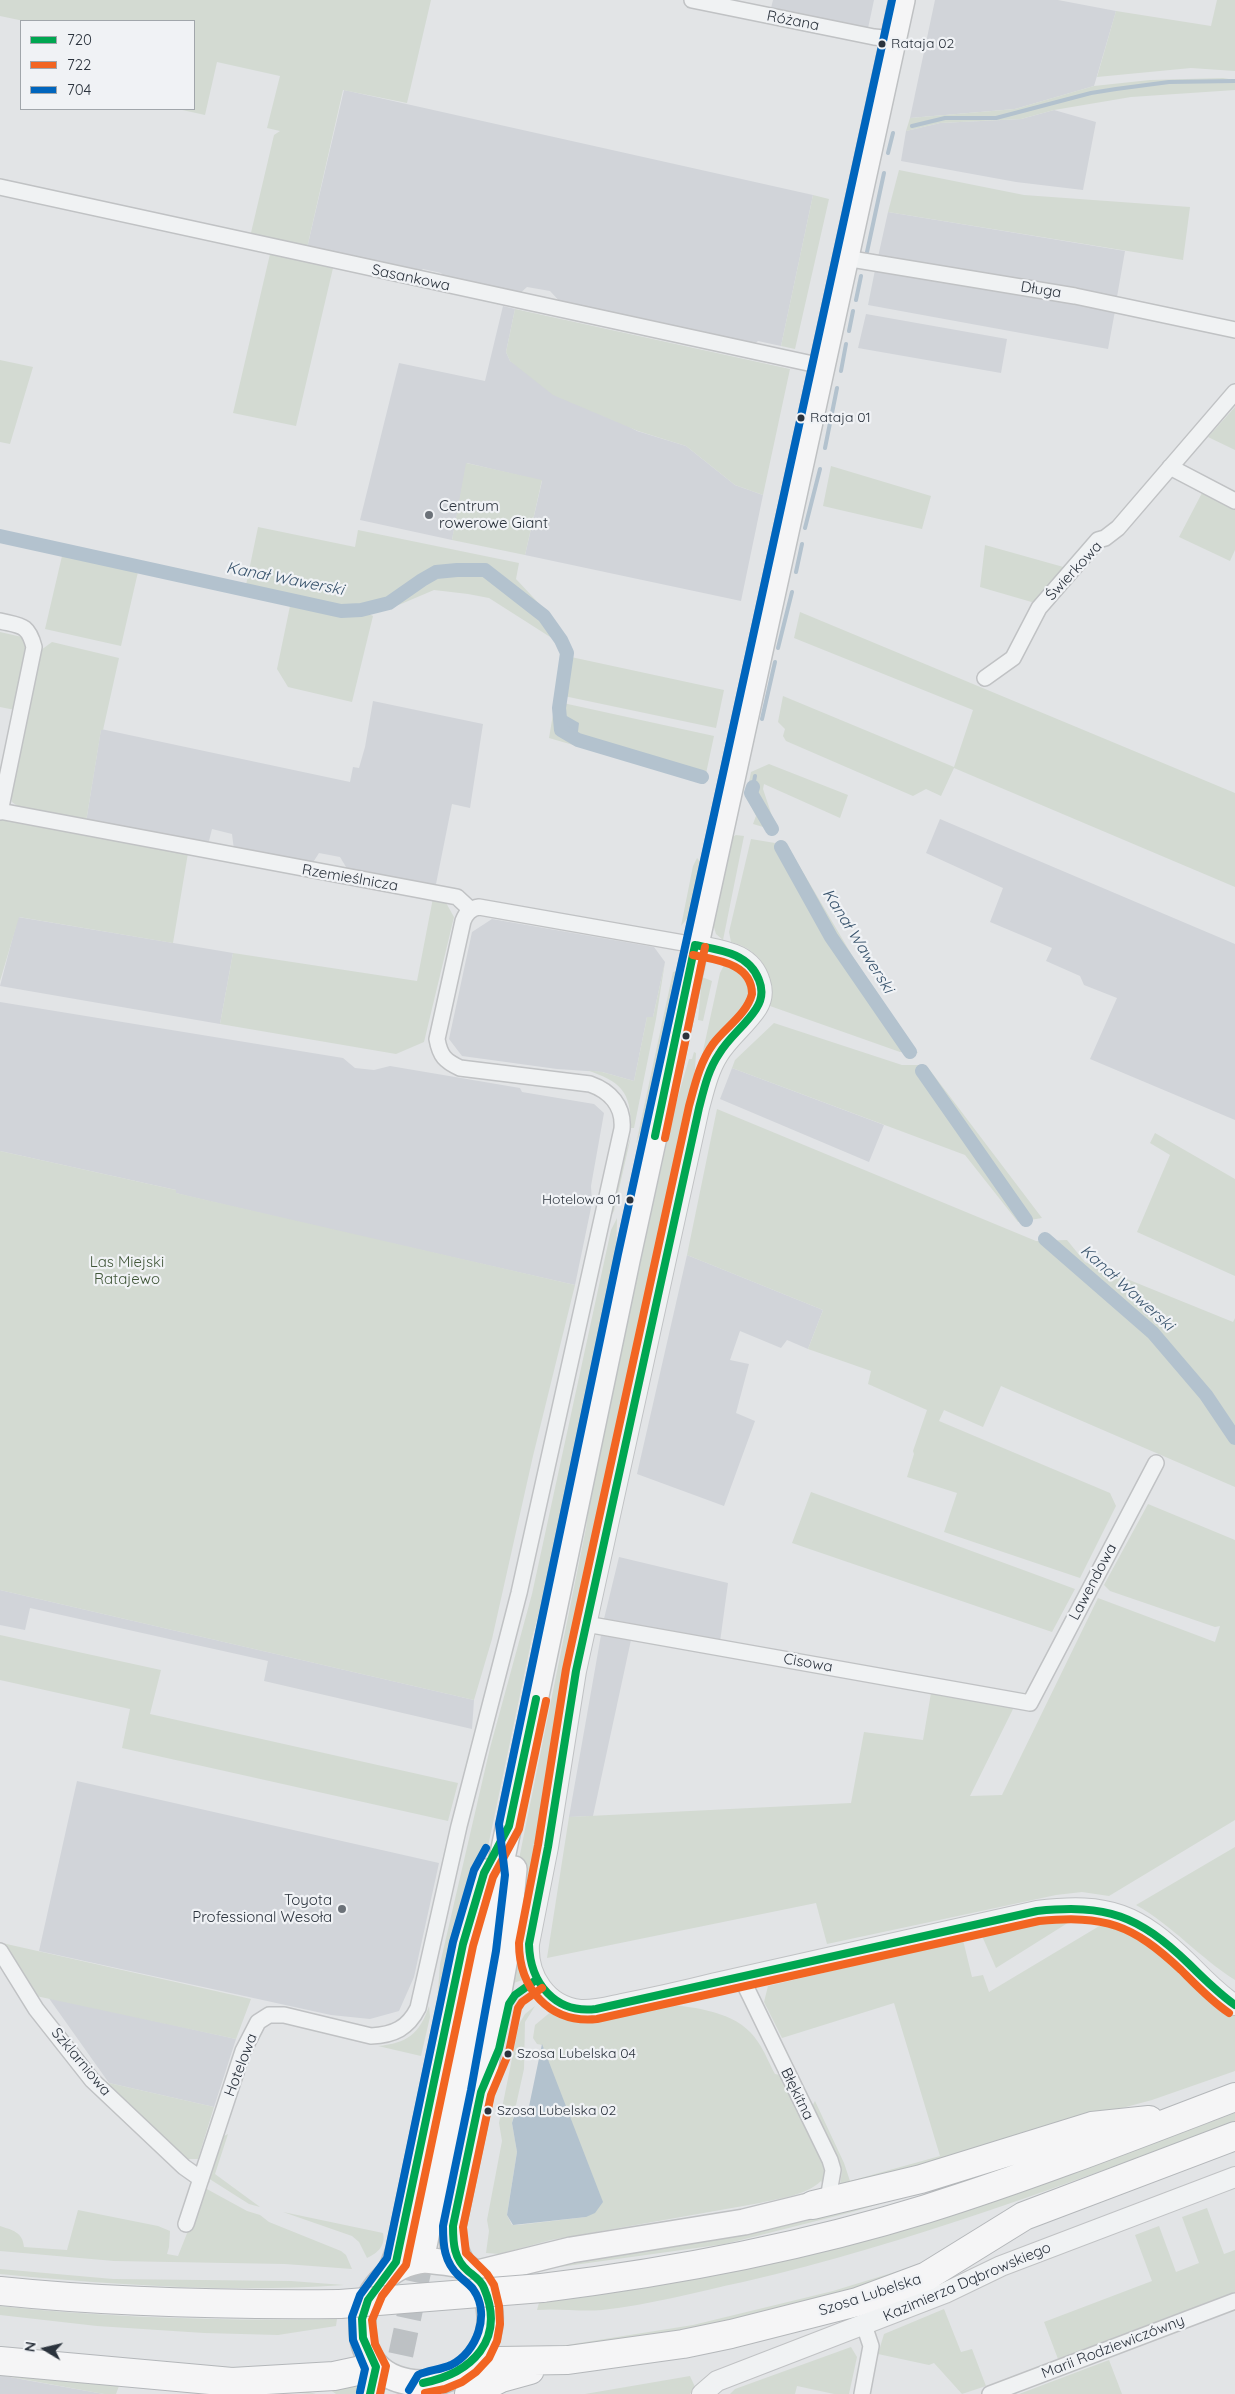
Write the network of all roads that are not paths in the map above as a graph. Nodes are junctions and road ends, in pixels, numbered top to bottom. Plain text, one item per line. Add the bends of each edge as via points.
1 (692, 0) edge
2 (902, 0) edge
3 (894, 39) junction
4 (0, 187) edge
5 (845, 258) junction
6 (1235, 330) edge
7 (822, 366) junction
8 (1235, 392) edge
9 (1170, 467) junction
10 (1235, 500) edge
11 (0, 621) edge
12 (985, 678) dead end
13 (0, 812) edge
14 (471, 910) junction
15 (695, 945) junction
16 (1156, 1463) dead end
17 (586, 1624) junction
18 (1030, 1703) joint
19 (509, 1826) junction
20 (0, 1951) edge
21 (741, 1978) junction
22 (1235, 2006) edge
23 (1235, 2097) edge
24 (1186, 2116) junction
25 (1235, 2136) edge
26 (1235, 2177) edge
27 (201, 2179) junction
28 (813, 2206) junction
29 (186, 2224) dead end
30 (423, 2251) tunnel mouth
31 (468, 2270) junction
32 (390, 2273) junction
33 (0, 2291) edge
34 (1235, 2301) edge
35 (864, 2325) junction
36 (0, 2360) edge
37 (376, 2367) junction
38 (297, 2379) junction
39 (467, 2381) edge
40 (399, 2391) edge
41 (328, 2394) edge
42 (702, 2394) edge
43 (862, 2394) edge
44 (990, 2394) edge

1 - 3 street, Różana
2 - 3 main road
3 - 5 main road
4 - 7 street, Sasankowa
5 - 6 street, Długa via 1075,296
5 - 7 main road
7 - 15 main road
8 - 9 street, Świerkowa
9 - 10 street
9 - 12 street, Świerkowa via 1118,528 1098,540 1052,592 1029,625 1013,658
11 - 13 street via 23,626 30,633 34,647
13 - 14 street, Rzemieślnicza via 457,897
14 - 15 street via 479,907 510,911
14 - 27 street, Hotelowa via 463,921 437,1040 445,1061 460,1068 590,1084 607,1091 618,1105 622,1129 519,1593 459,1826 418,2008 413,2019 403,2028 392,2034 372,2036 284,2015 269,2015 258,2022 243,2051
15 - 17 street via 733,954 750,963 760,983 761,1001 717,1056 708,1076
15 - 19 main road
16 - 18 street, Lawendowa
17 - 18 street, Cisowa
17 - 21 street via 532,1928 528,1958 530,1969 550,1997 573,2009 600,2008
19 - 30 main road
19 - 31 main road via 515,1876 506,1952 453,2226 453,2245
19 - 32 main road via 484,1873 463,1944 399,2250
20 - 27 street, Szklarniowa via 36,2009 92,2080 184,2167
21 - 22 street via 1037,1911 1097,1908 1118,1913 1154,1932
21 - 28 street, Błękitna via 830,2160 833,2170 830,2192
23 - 24 highway
24 - 28 highway via 1092,2126 921,2180
24 - 33 highway, bridge via 925,2209 781,2248 691,2267 542,2288 340,2304 186,2304
25 - 39 highway, Szosa Lubelska via 1055,2203 1007,2225 927,2276 885,2293 708,2339 568,2360 501,2378
26 - 35 street, Kazimierza Dąbrowskiego via 1001,2266 945,2293
27 - 29 street, Hotelowa
28 - 31 main road via 744,2222
31 - 32 main road via 419,2261
31 - 39 main road via 483,2286 490,2325
32 - 37 main road via 372,2294 363,2315 362,2342
34 - 44 street, Marii Rodziewiczówny
35 - 42 street, Kazimierza Dąbrowskiego via 718,2381
35 - 43 street via 871,2346
36 - 38 highway via 232,2382
37 - 38 highway
37 - 40 main road
37 - 40 main road via 395,2378
38 - 41 highway
39 - 40 main road via 447,2379

